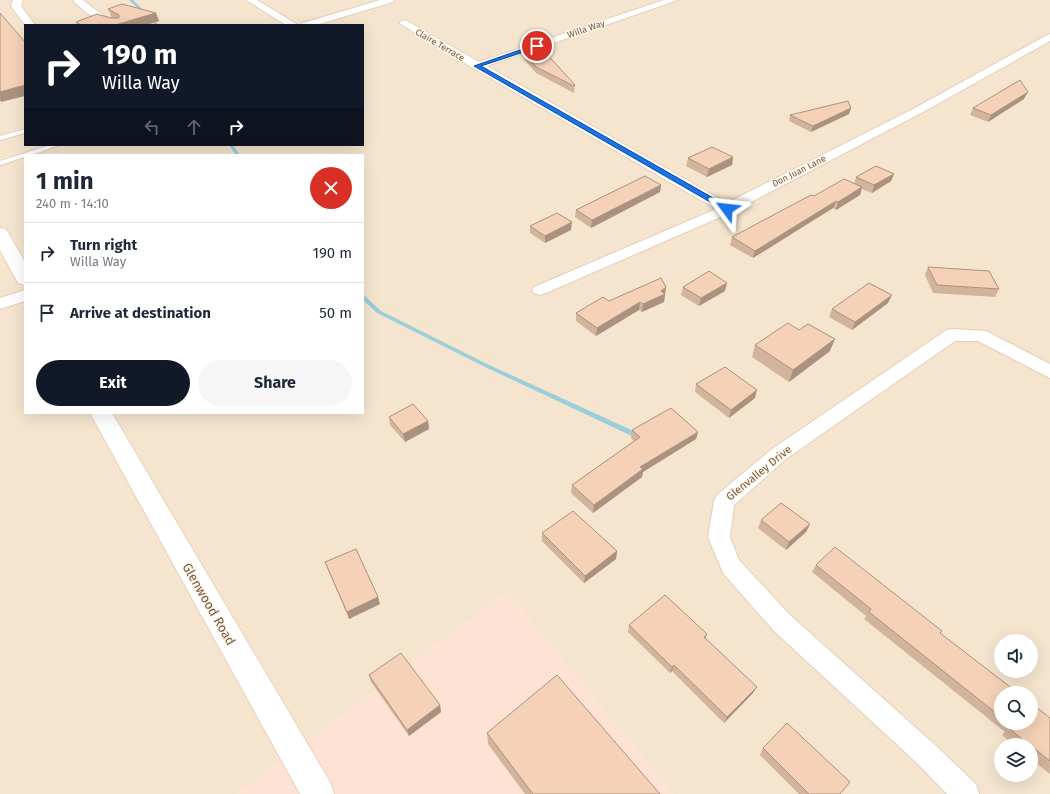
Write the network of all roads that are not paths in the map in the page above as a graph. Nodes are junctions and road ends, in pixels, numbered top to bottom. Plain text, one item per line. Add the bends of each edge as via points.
1 (18, 0) edge
2 (78, 0) edge
3 (251, 0) edge
4 (390, 0) edge
5 (673, 0) edge
6 (404, 23) dead end
7 (29, 24) edge
8 (114, 24) edge
9 (291, 24) edge
10 (309, 24) edge
11 (1050, 37) edge
12 (477, 66) junction
13 (24, 131) edge
14 (0, 138) edge
15 (53, 146) edge
16 (28, 154) edge
17 (24, 155) edge
18 (0, 163) edge
19 (727, 209) junction
20 (0, 233) edge
21 (24, 277) edge
22 (540, 290) dead end
23 (24, 296) edge
24 (0, 304) edge
25 (1050, 372) edge
26 (102, 414) edge
27 (318, 794) edge
28 (966, 794) edge

1 - 7 street via 16,6
2 - 8 street via 92,12
3 - 9 street
4 - 10 street
5 - 12 street, Willa Way
6 - 12 street, Claire Terrace
11 - 19 street, Don Juan Lane via 919,110
12 - 19 street, Claire Terrace
13 - 14 lane
15 - 16 lane
17 - 18 lane
19 - 22 street, Don Juan Lane
20 - 21 main road
23 - 24 street
25 - 28 street, Glenvalley Drive via 980,335 951,336 779,454 724,501 719,537 731,566 782,623 926,754
26 - 27 main road, Glenwood Road

